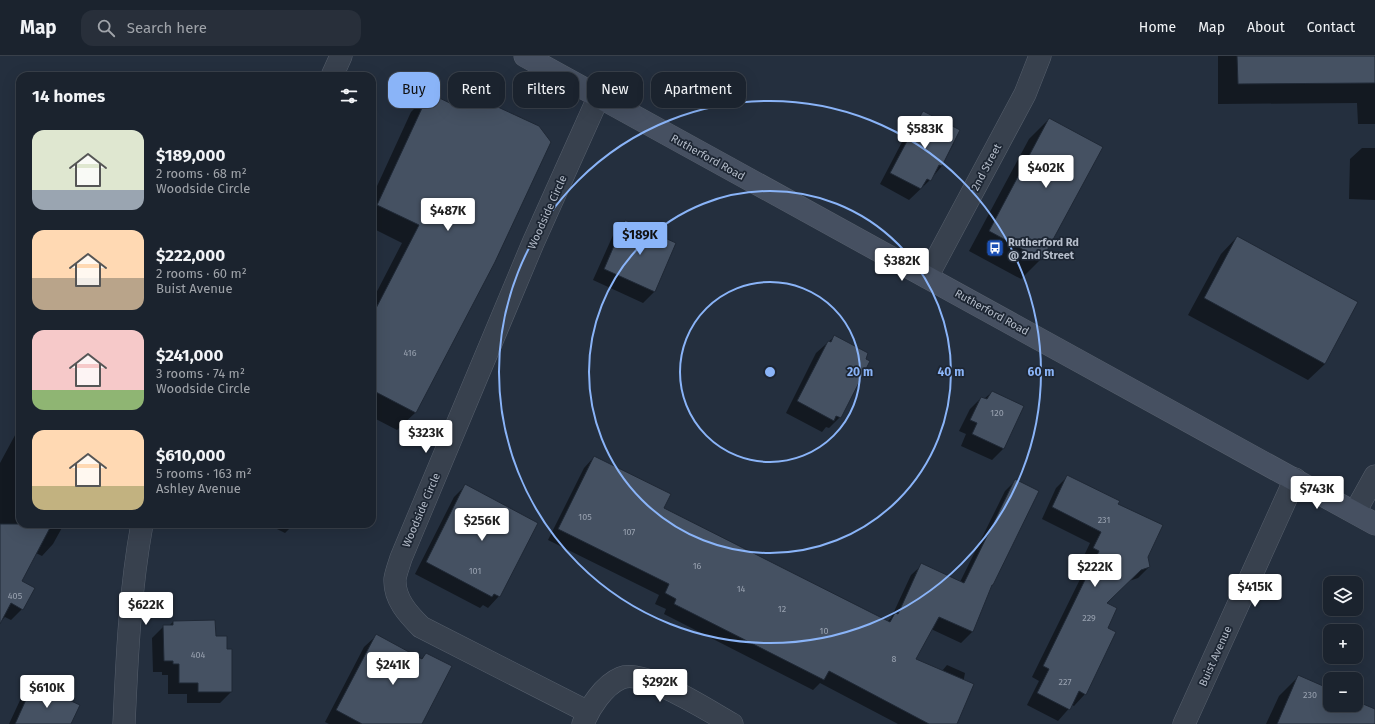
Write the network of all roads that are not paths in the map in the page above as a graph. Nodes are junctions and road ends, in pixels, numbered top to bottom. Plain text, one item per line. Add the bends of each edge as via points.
1 (341, 56) edge
2 (525, 56) edge
3 (1040, 56) edge
4 (334, 72) edge
5 (587, 90) edge
6 (594, 108) edge
7 (621, 108) edge
8 (927, 277) junction
9 (1375, 476) edge
10 (1295, 479) junction
11 (1356, 512) junction
12 (1375, 524) edge
13 (141, 528) edge
14 (585, 718) edge
15 (124, 724) edge
16 (732, 724) edge
17 (1184, 724) edge

1 - 4 street
2 - 5 street, Rutherford Road
3 - 8 street, 2nd Street via 1025,94
6 - 14 street, Woodside Circle via 529,252 401,558 395,579 398,596 407,613 421,627
7 - 8 street, Rutherford Road
8 - 10 street, Rutherford Road
9 - 11 street
10 - 11 street, Rutherford Road
10 - 17 street, Buist Avenue
11 - 12 street, Rutherford Road
13 - 15 street via 135,565
14 - 16 street via 609,686 622,677 639,677 661,684

